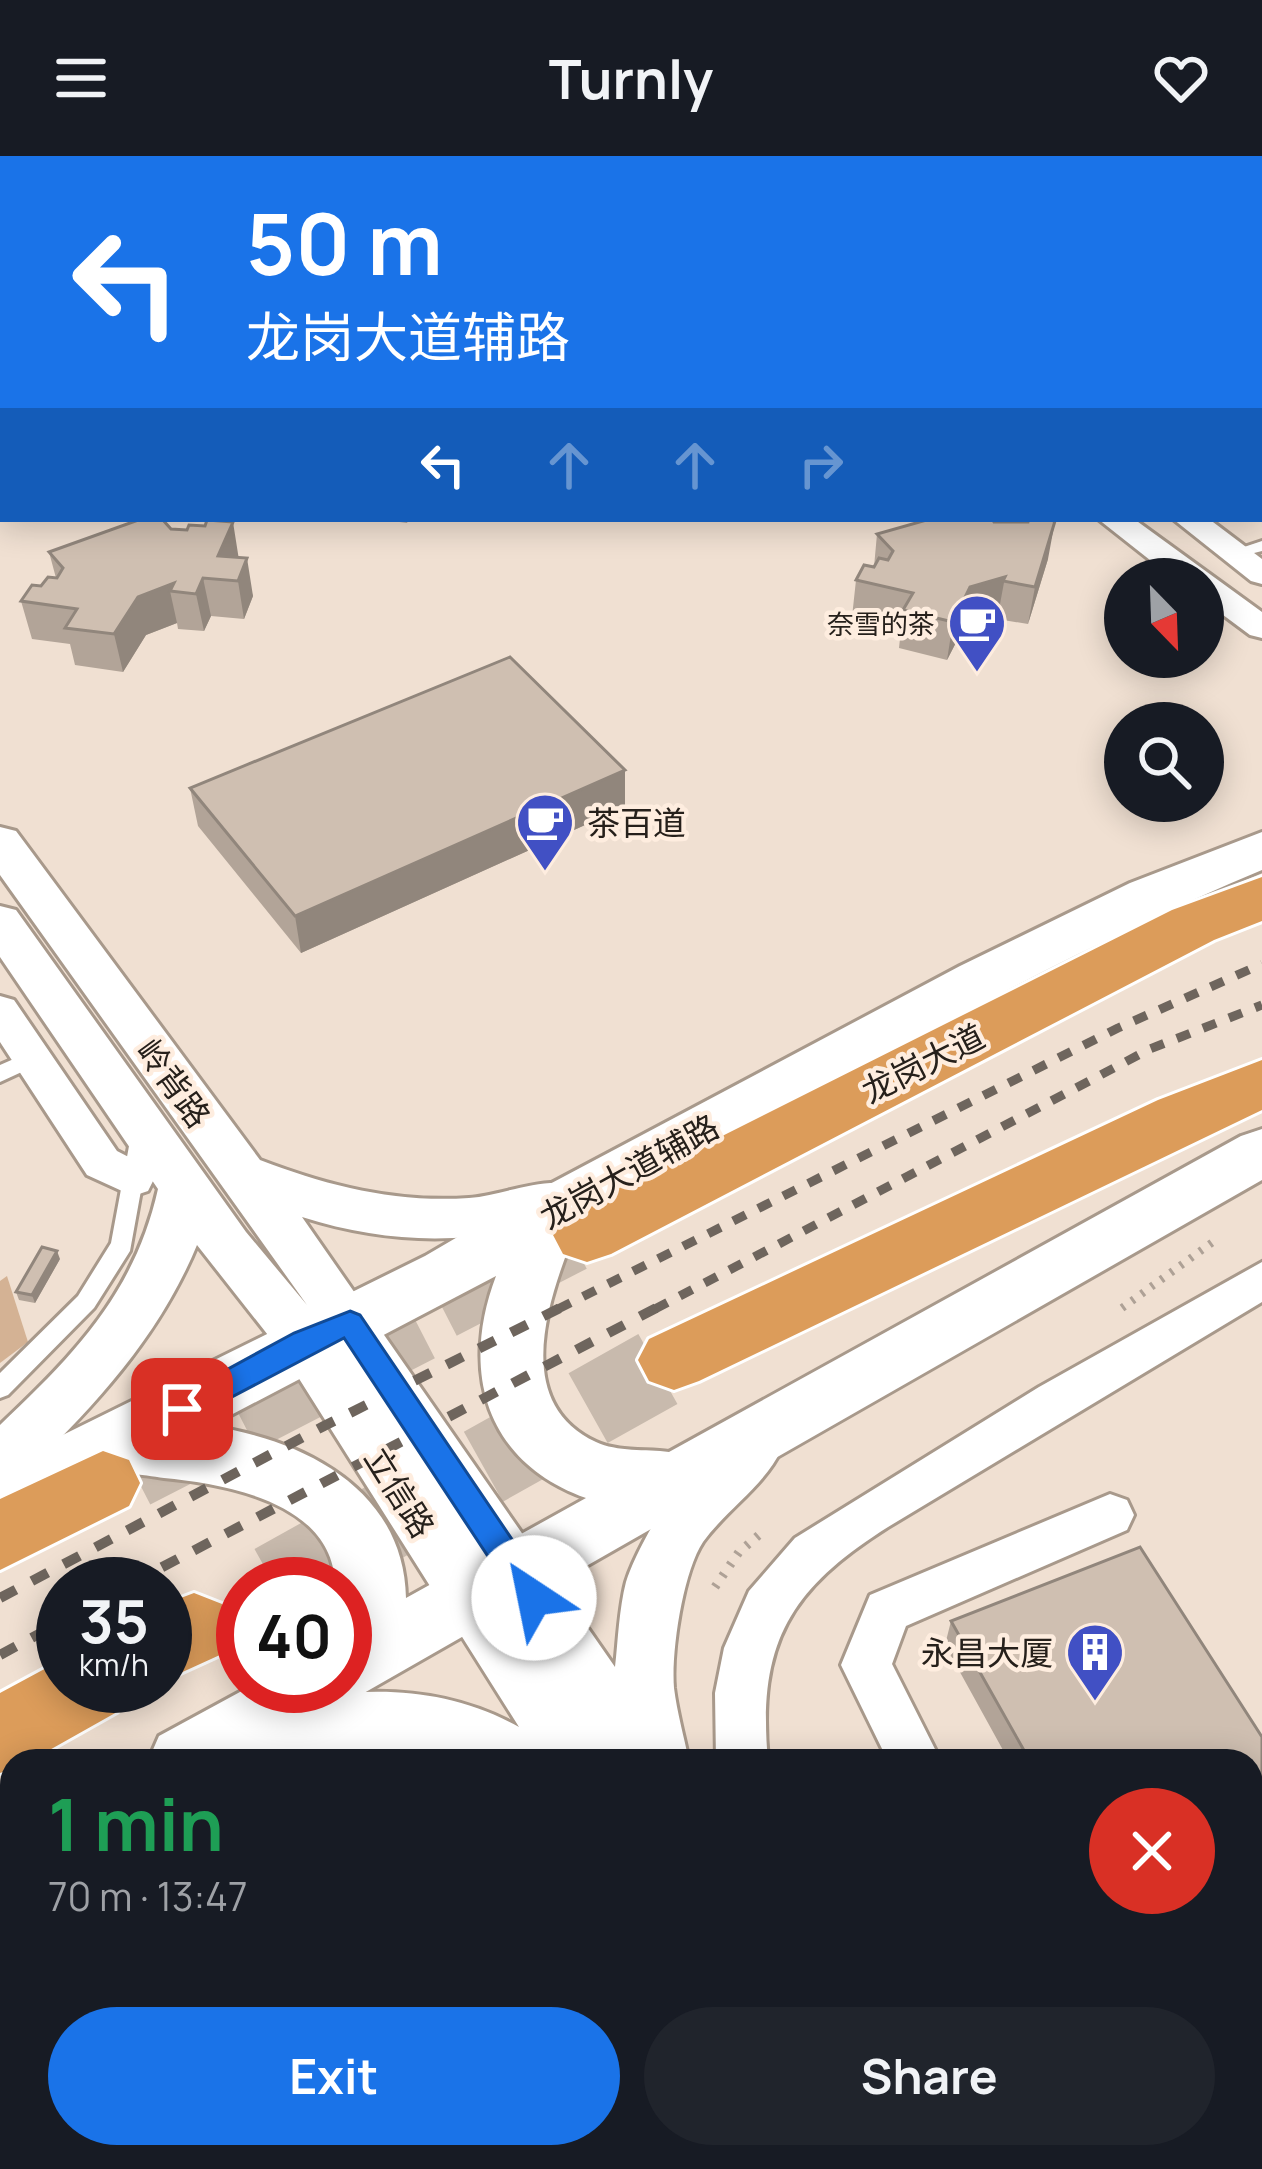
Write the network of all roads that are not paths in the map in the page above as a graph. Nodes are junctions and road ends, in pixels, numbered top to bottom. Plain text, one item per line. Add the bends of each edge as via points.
1 (1127, 522) edge
2 (1195, 522) edge
3 (1248, 550) edge
4 (1170, 558) edge
5 (1262, 574) edge
6 (1224, 600) edge
7 (1262, 628) edge
8 (0, 842) edge
9 (1262, 850) edge
10 (1262, 898) edge
11 (0, 922) edge
12 (0, 1010) edge
13 (16, 1066) edge
14 (1262, 1084) edge
15 (1262, 1152) edge
16 (185, 1179) junction
17 (578, 1212) junction
18 (1262, 1280) edge
19 (327, 1332) junction
20 (674, 1360) tunnel mouth
21 (0, 1388) edge
22 (800, 1411) junction
23 (0, 1461) edge
24 (109, 1464) junction
25 (673, 1482) junction
26 (0, 1498) edge
27 (1110, 1515) dead end
28 (0, 1536) edge
29 (366, 1557) edge
30 (492, 1585) junction
31 (372, 1653) edge
32 (40, 1713) edge
33 (269, 1713) edge
34 (0, 1735) edge
35 (209, 1749) edge
36 (227, 1749) edge
37 (498, 1749) edge
38 (570, 1749) edge
39 (632, 1749) edge
40 (656, 1749) edge
41 (740, 1749) edge
42 (909, 1749) edge

1 - 4 street
2 - 3 street
3 - 5 street
6 - 7 street
8 - 16 street, 岭背路
9 - 17 main road, 龙岗大道辅路 via 980,980
10 - 17 highway, 龙岗大道
11 - 16 street, 岭背路
12 - 13 street
13 - 16 street via 102,1163
14 - 20 highway
15 - 22 main road
16 - 17 street via 380,1219 444,1223
16 - 19 street, 岭背路 via 227,1246
16 - 21 lane via 122,1245 86,1302
16 - 23 street via 152,1287 63,1402
17 - 19 main road, 龙岗大道辅路
17 - 25 main road via 518,1300 508,1352 520,1408 549,1450 591,1471
18 - 41 street via 823,1543 777,1589 745,1657 736,1714
19 - 24 main road, 龙岗大道辅路
19 - 30 street, 立信路
22 - 25 main road
22 - 40 street via 723,1476 678,1530 656,1582 643,1684
24 - 26 main road, 龙岗大道辅路
24 - 28 highway
24 - 29 main road via 194,1450 274,1470 323,1494
25 - 30 main road
27 - 42 street via 887,1611 866,1665
30 - 31 main road
30 - 38 street, 立信路
30 - 39 street, 立信路
32 - 34 highway
33 - 35 main road
36 - 37 street via 287,1730 380,1718 466,1732

